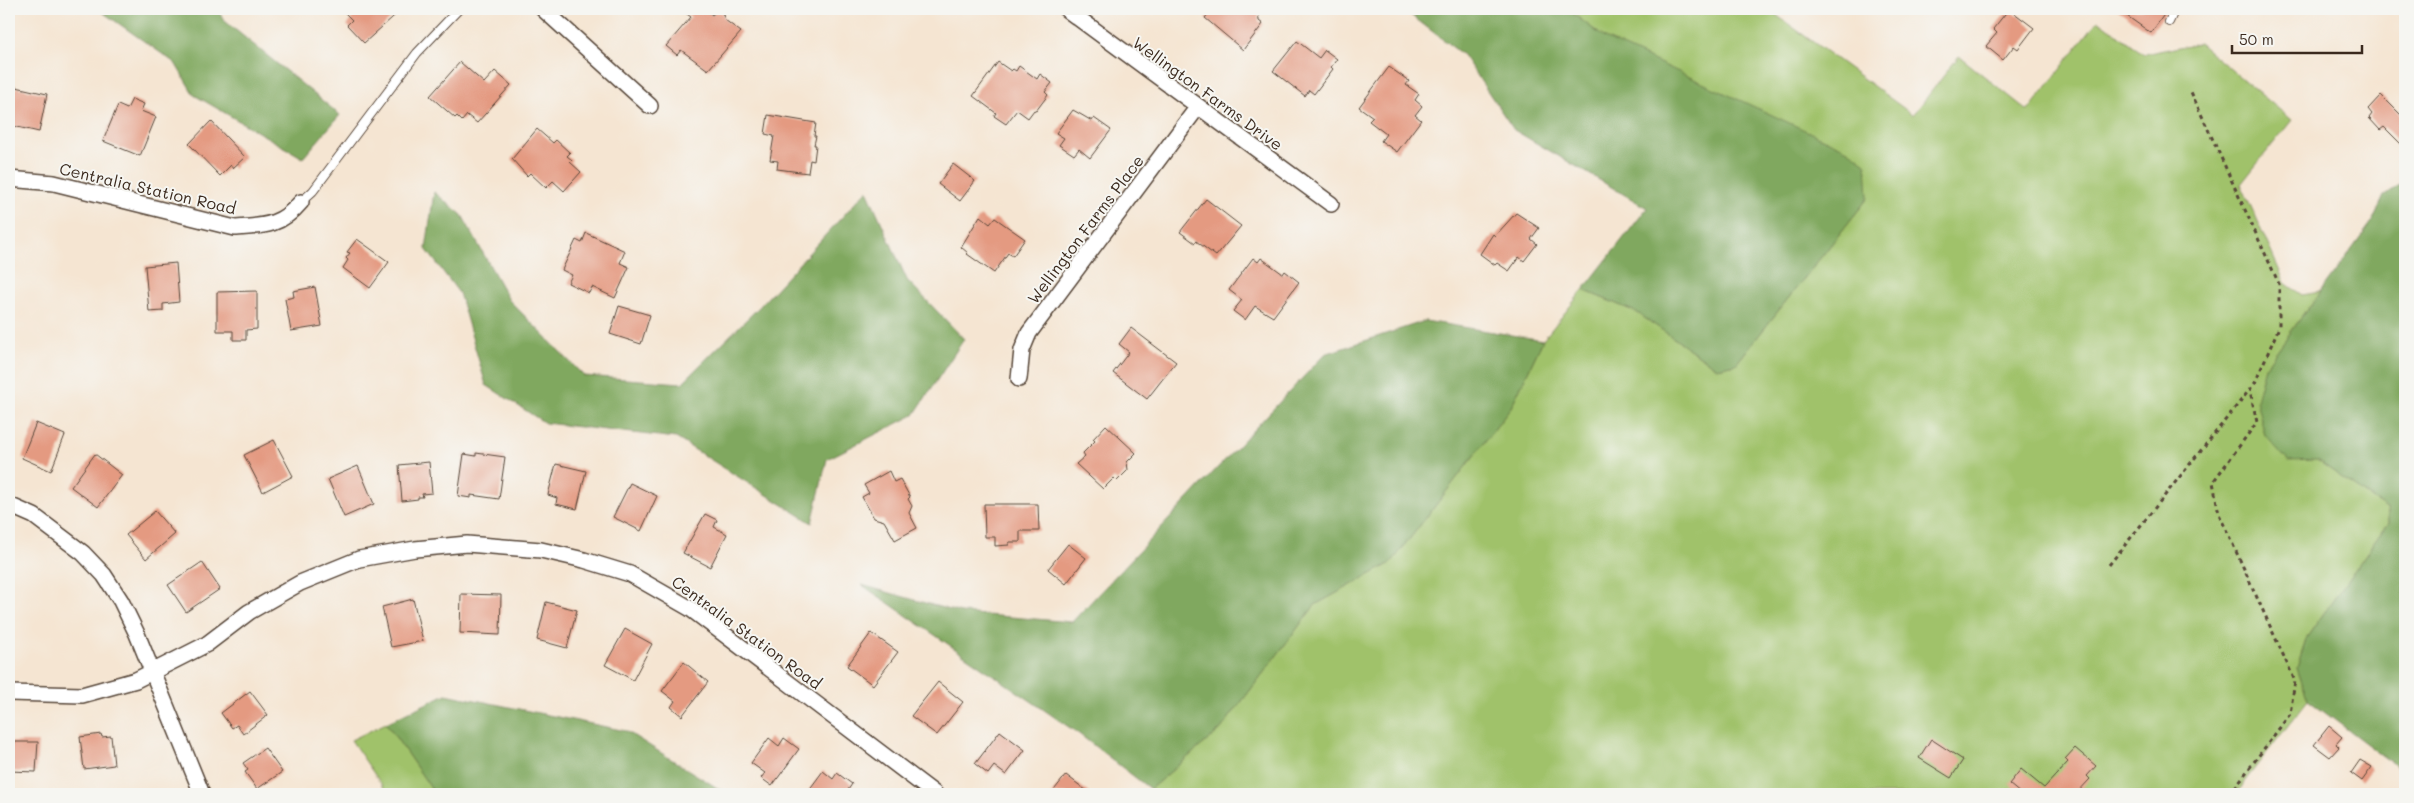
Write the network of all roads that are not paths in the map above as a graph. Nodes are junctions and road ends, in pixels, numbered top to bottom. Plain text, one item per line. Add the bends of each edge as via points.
1 (459, 9) edge
2 (543, 9) edge
3 (1066, 9) edge
4 (2175, 9) edge
5 (2169, 22) dead end
6 (650, 106) dead end
7 (1197, 108) junction
8 (9, 180) edge
9 (301, 202) joint
10 (1331, 204) dead end
11 (1019, 379) dead end
12 (9, 505) edge
13 (152, 672) junction
14 (9, 693) edge
15 (202, 794) edge
16 (935, 794) edge

1 - 9 lane via 417,53 313,191
2 - 6 street
3 - 7 street, Wellington Farms Drive
4 - 5 lane
7 - 10 street, Wellington Farms Drive
7 - 11 street, Wellington Farms Place via 1029,333 1022,350
8 - 9 street, Centralia Station Road via 54,183 235,228 277,222 289,216
12 - 13 street via 34,516 61,535 104,575 121,601
13 - 14 street, Centralia Station Road via 136,680 82,695
13 - 15 street
13 - 16 street, Centralia Station Road via 206,644 249,612 300,583 359,559 467,544 541,550 630,574 691,609

